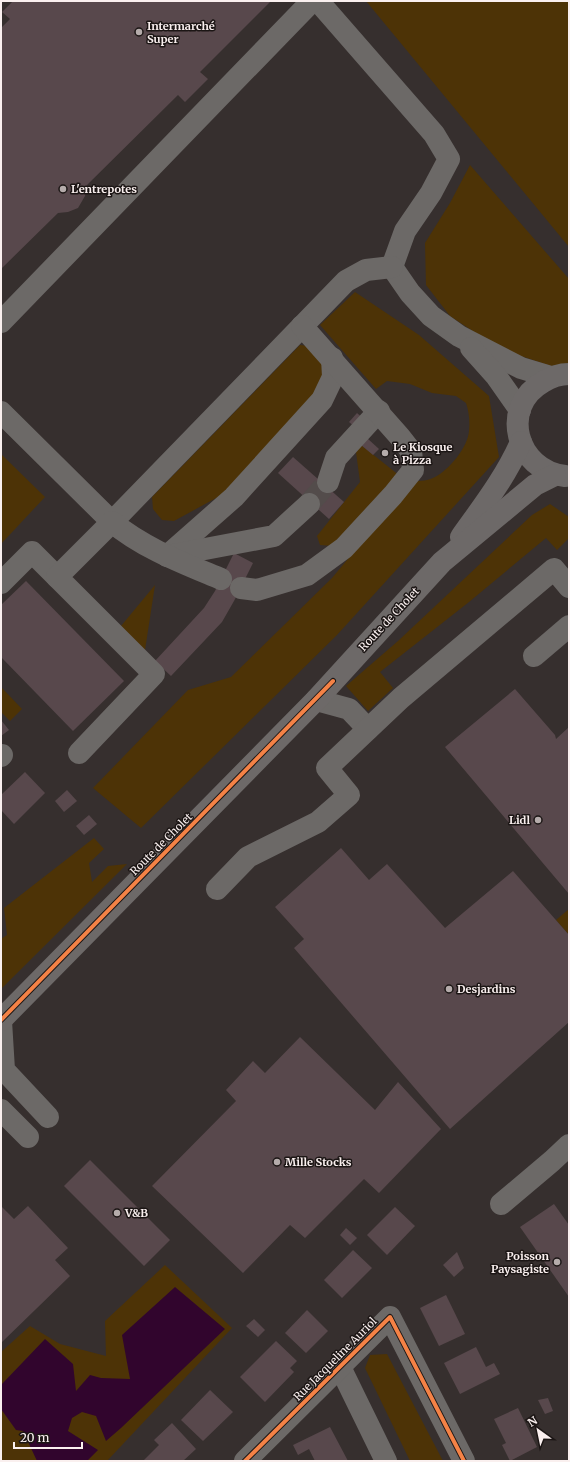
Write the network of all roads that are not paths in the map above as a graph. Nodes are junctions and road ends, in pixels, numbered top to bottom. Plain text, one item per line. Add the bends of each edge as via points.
1 (312, 1) edge
2 (318, 1) edge
3 (392, 267) junction
4 (1, 322) edge
5 (302, 326) junction
6 (459, 336) junction
7 (332, 358) junction
8 (560, 376) edge
9 (520, 410) junction
10 (379, 411) junction
11 (1, 412) edge
12 (521, 442) junction
13 (562, 476) edge
14 (328, 482) tunnel mouth
15 (309, 504) tunnel mouth
16 (112, 522) junction
17 (167, 556) junction
18 (442, 562) junction
19 (57, 577) junction
20 (221, 579) dead end
21 (1, 583) edge
22 (569, 587) edge
23 (241, 588) dead end
24 (569, 626) edge
25 (534, 656) dead end
26 (316, 700) junction
27 (368, 729) junction
28 (79, 753) dead end
29 (217, 889) dead end
30 (1, 1020) edge
31 (1, 1110) edge
32 (48, 1117) dead end
33 (28, 1137) dead end
34 (569, 1145) edge
35 (502, 1204) dead end
36 (340, 1367) junction
37 (245, 1461) edge
38 (386, 1461) edge
39 (464, 1461) edge

1 - 4 street
2 - 3 street via 434,134 449,159 431,193 405,231
3 - 5 street via 366,270 346,280
3 - 6 street via 410,293 431,316
5 - 7 street
5 - 16 street
6 - 8 street via 521,368
6 - 9 street via 496,376
7 - 10 street
7 - 17 street via 333,377 322,400 234,497
8 - 9 main road via 538,385 527,396
9 - 12 main road via 518,432
10 - 14 street via 336,458
10 - 23 street via 411,451 413,470 344,548 307,575 257,590
11 - 16 street
12 - 13 main road via 526,453 543,470
12 - 18 main road, Route de Cholet via 492,495
13 - 18 main road, Route de Cholet via 535,485
15 - 17 street via 274,536
16 - 17 street via 124,533
16 - 19 street
17 - 20 street
18 - 26 main road, Route de Cholet
19 - 21 street via 32,552
19 - 28 street via 154,674
22 - 27 street via 554,569
24 - 25 street
26 - 27 street via 348,709
26 - 30 main road, Route de Cholet
27 - 29 street via 327,768 349,795 318,822 248,857
30 - 32 street via 4,1070
31 - 33 street
34 - 35 street
36 - 37 street, Rue Jacqueline Auriol
36 - 38 street, Rue Jacqueline Auriol
36 - 39 street, Rue Jacqueline Auriol via 390,1317

